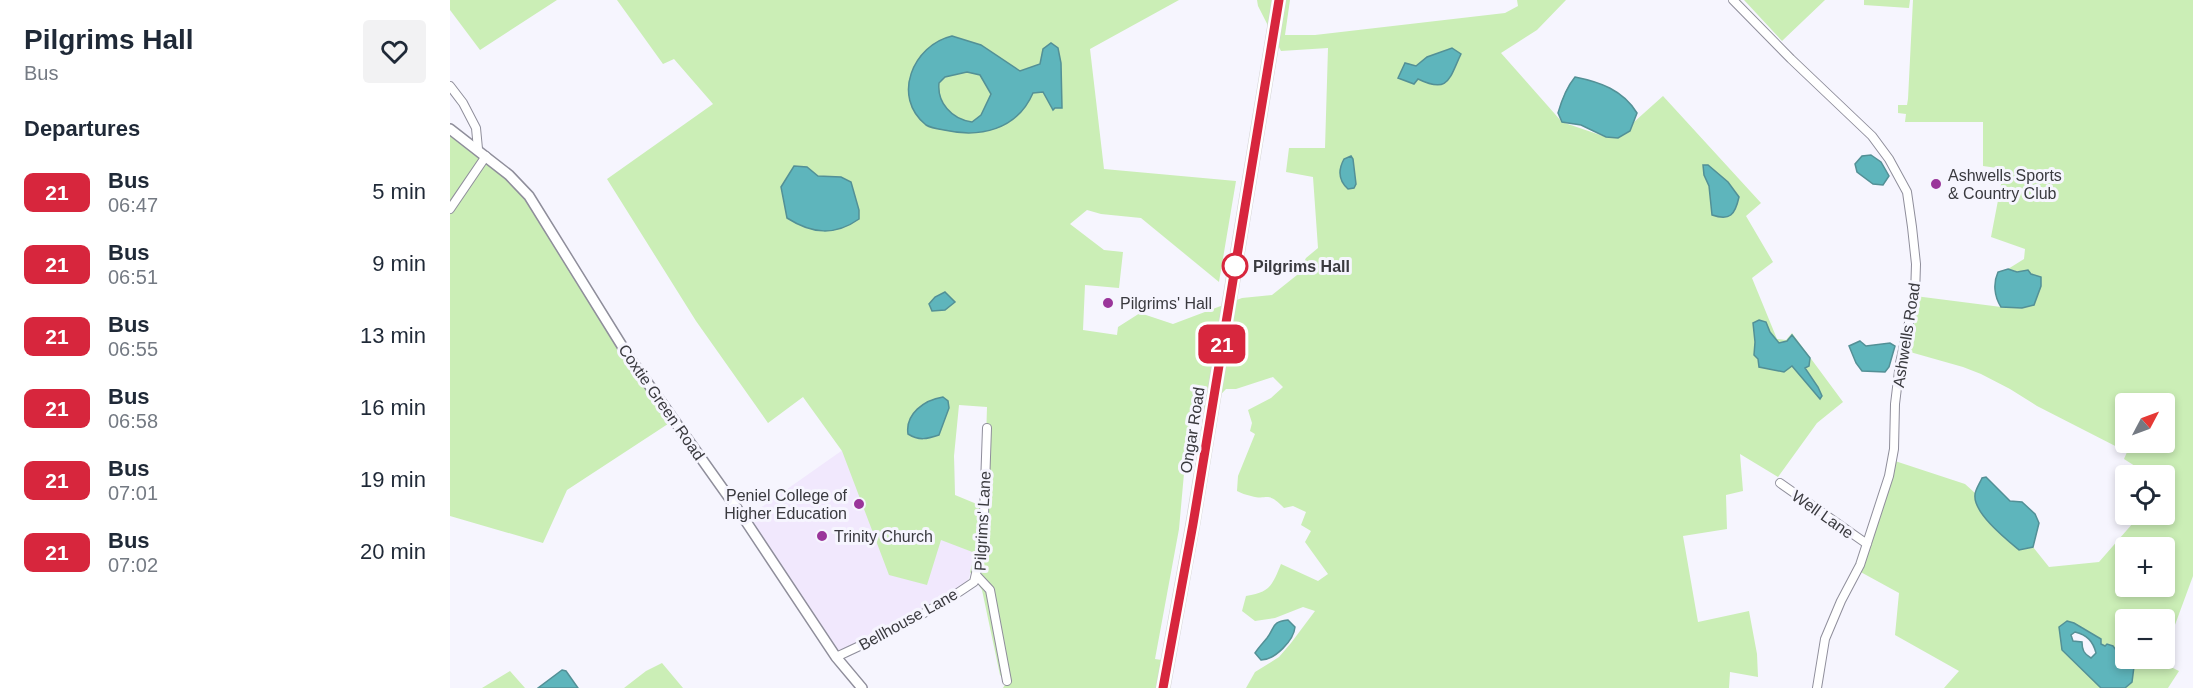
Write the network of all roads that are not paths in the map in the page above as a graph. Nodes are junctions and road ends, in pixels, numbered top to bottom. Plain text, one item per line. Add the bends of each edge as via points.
1 (1279, 0) edge
2 (1734, 0) edge
3 (450, 86) edge
4 (450, 129) edge
5 (478, 149) junction
6 (486, 156) junction
7 (450, 209) edge
8 (987, 428) dead end
9 (1780, 483) dead end
10 (1867, 544) junction
11 (976, 575) junction
12 (836, 657) junction
13 (1007, 681) dead end
14 (862, 688) edge
15 (1163, 688) edge
16 (1817, 688) edge

1 - 15 main road, Ongar Road
2 - 10 street, Ashwells Road via 1872,136 1907,192 1916,264 1915,296 1900,363 1889,476
3 - 5 street via 476,128
4 - 5 street, Coxtie Green Road
5 - 6 street, Coxtie Green Road
6 - 7 street
6 - 12 street, Coxtie Green Road via 529,196 627,354 745,519
8 - 11 street, Pilgrims' Lane via 983,543
9 - 10 street, Well Lane
10 - 16 street, Ashwells Road via 1825,639
11 - 12 street, Bellhouse Lane via 974,582 950,599
11 - 13 street, Pilgrims' Lane via 990,590
12 - 14 street, Coxtie Green Road

